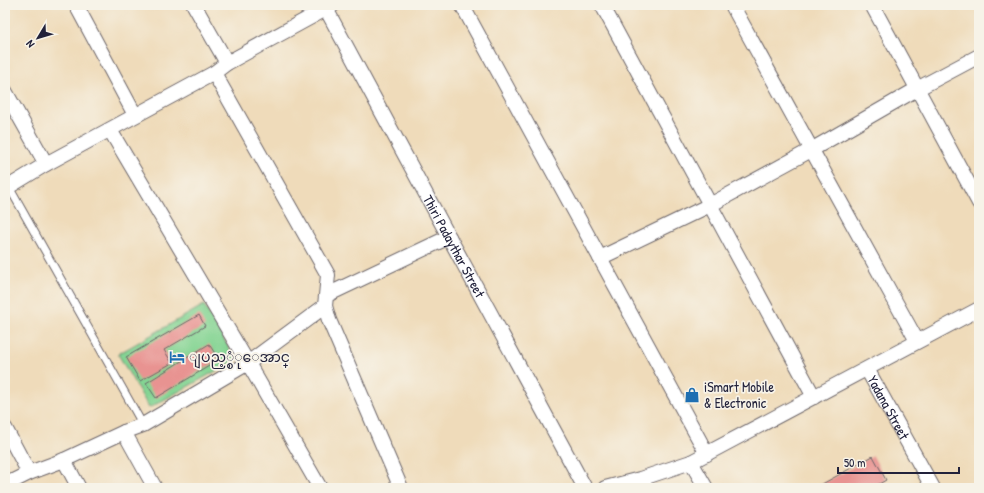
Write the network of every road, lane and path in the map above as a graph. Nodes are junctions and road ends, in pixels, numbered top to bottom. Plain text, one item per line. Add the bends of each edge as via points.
1 (76, 5) edge
2 (194, 5) edge
3 (462, 5) edge
4 (602, 5) edge
5 (732, 5) edge
6 (872, 5) edge
7 (328, 6) edge
8 (979, 56) edge
9 (227, 63) junction
10 (214, 73) junction
11 (917, 89) junction
12 (5, 91) edge
13 (135, 115) junction
14 (110, 130) junction
15 (812, 150) junction
16 (46, 164) junction
17 (7, 188) edge
18 (979, 203) edge
19 (710, 205) junction
20 (449, 238) junction
21 (600, 258) junction
22 (326, 300) junction
23 (979, 309) edge
24 (917, 341) junction
25 (248, 363) junction
26 (867, 369) junction
27 (814, 397) junction
28 (143, 425) junction
29 (5, 428) edge
30 (124, 432) junction
31 (707, 454) junction
32 (64, 460) junction
33 (691, 462) junction
34 (29, 473) junction
35 (5, 485) edge
36 (79, 488) edge
37 (155, 488) edge
38 (320, 488) edge
39 (401, 488) edge
40 (585, 488) edge
41 (605, 488) edge
42 (706, 488) edge
43 (933, 488) edge

1 - 13 street
2 - 9 street
3 - 21 street
4 - 19 street
5 - 15 street
6 - 11 street
7 - 9 street
7 - 20 street, Thiri Padaythar Street
8 - 11 street
9 - 10 street
10 - 13 street
10 - 22 street via 328,275
11 - 15 street
11 - 18 street
12 - 16 street
13 - 14 street
14 - 16 street
14 - 25 street
15 - 19 street
15 - 24 street
16 - 17 street
17 - 28 lane
19 - 21 street
19 - 27 street
20 - 22 street
20 - 40 street, Thiri Padaythar Street
21 - 31 street
22 - 25 street
22 - 39 street via 329,320
23 - 24 street
24 - 26 street
25 - 28 street
25 - 38 street
26 - 27 street
26 - 43 street, Yadana Street
27 - 31 street
28 - 30 street
29 - 34 street
30 - 32 street
30 - 37 street
31 - 33 street
32 - 34 street
32 - 36 street
33 - 41 street
33 - 42 street
34 - 35 street

